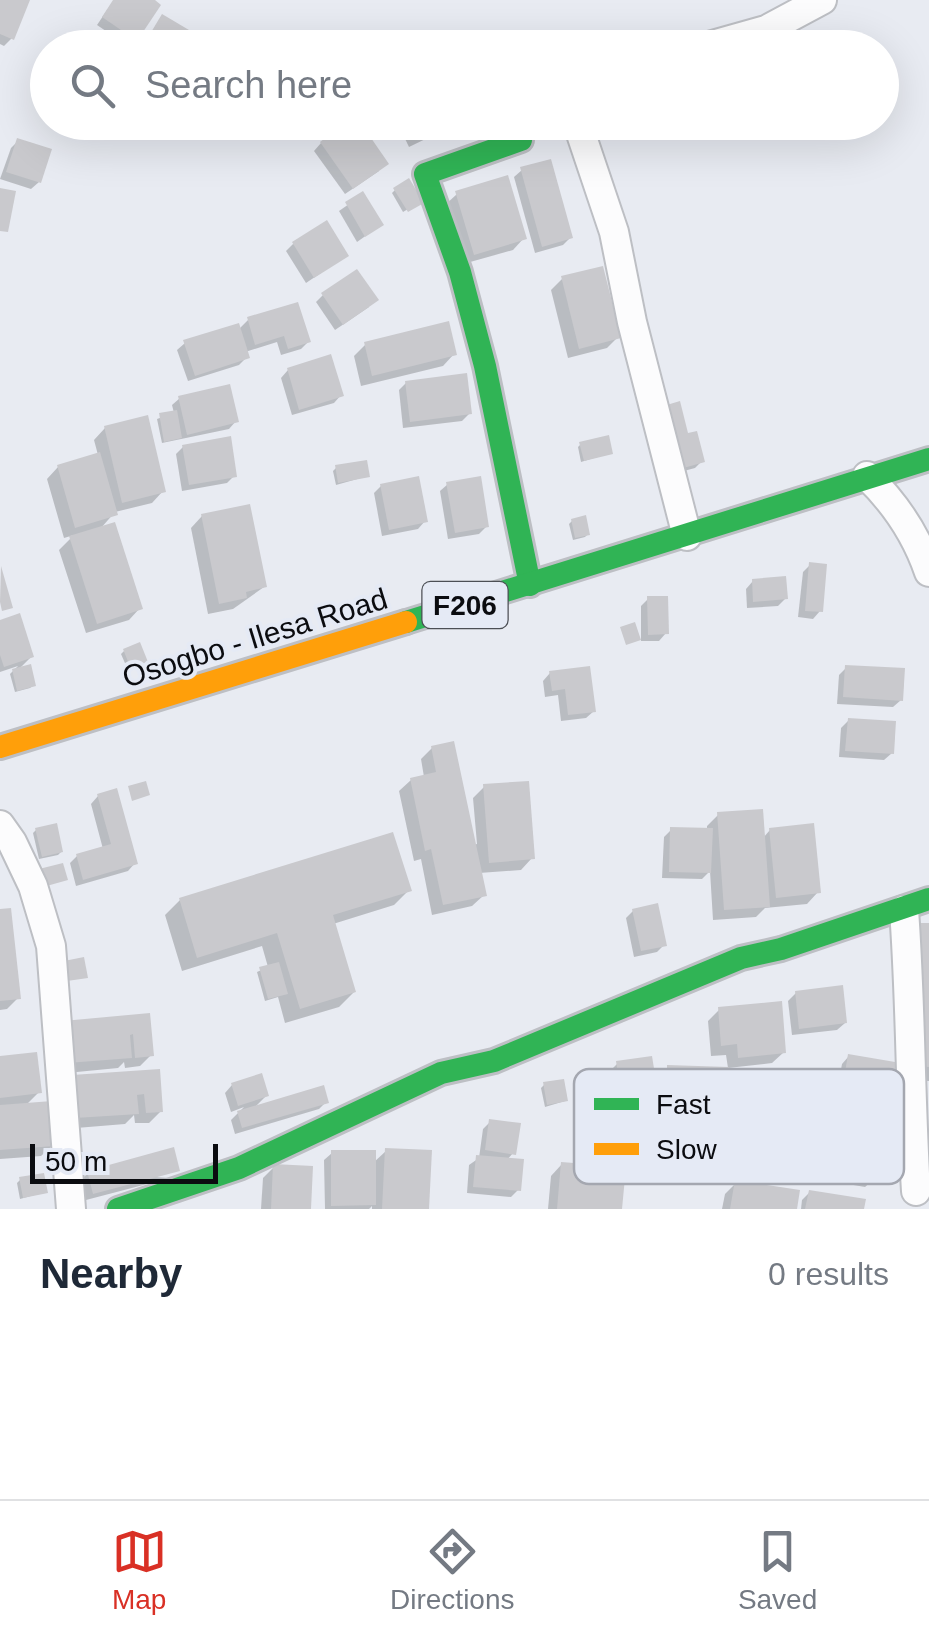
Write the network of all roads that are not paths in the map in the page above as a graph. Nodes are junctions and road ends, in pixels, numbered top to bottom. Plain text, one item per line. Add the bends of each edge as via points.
1 (822, 0) edge
2 (766, 30) edge
3 (521, 140) dead end
4 (583, 140) edge
5 (929, 459) edge
6 (867, 476) junction
7 (687, 536) junction
8 (929, 572) edge
9 (530, 585) junction
10 (0, 747) edge
11 (0, 825) edge
12 (916, 904) edge
13 (918, 1192) edge
14 (71, 1209) edge
15 (118, 1209) edge

1 - 2 street
3 - 9 street via 425,174 480,347
4 - 7 street via 614,232
5 - 6 street, Osogbo - Ilesa Road / F206
6 - 7 street, Osogbo - Ilesa Road / F206
6 - 8 street via 912,532
7 - 9 street, Osogbo - Ilesa Road / F206
9 - 10 street, Osogbo - Ilesa Road / F206
11 - 14 street via 33,886 52,946
12 - 13 street via 910,1097
12 - 15 street via 741,958 494,1061 442,1073 239,1168

